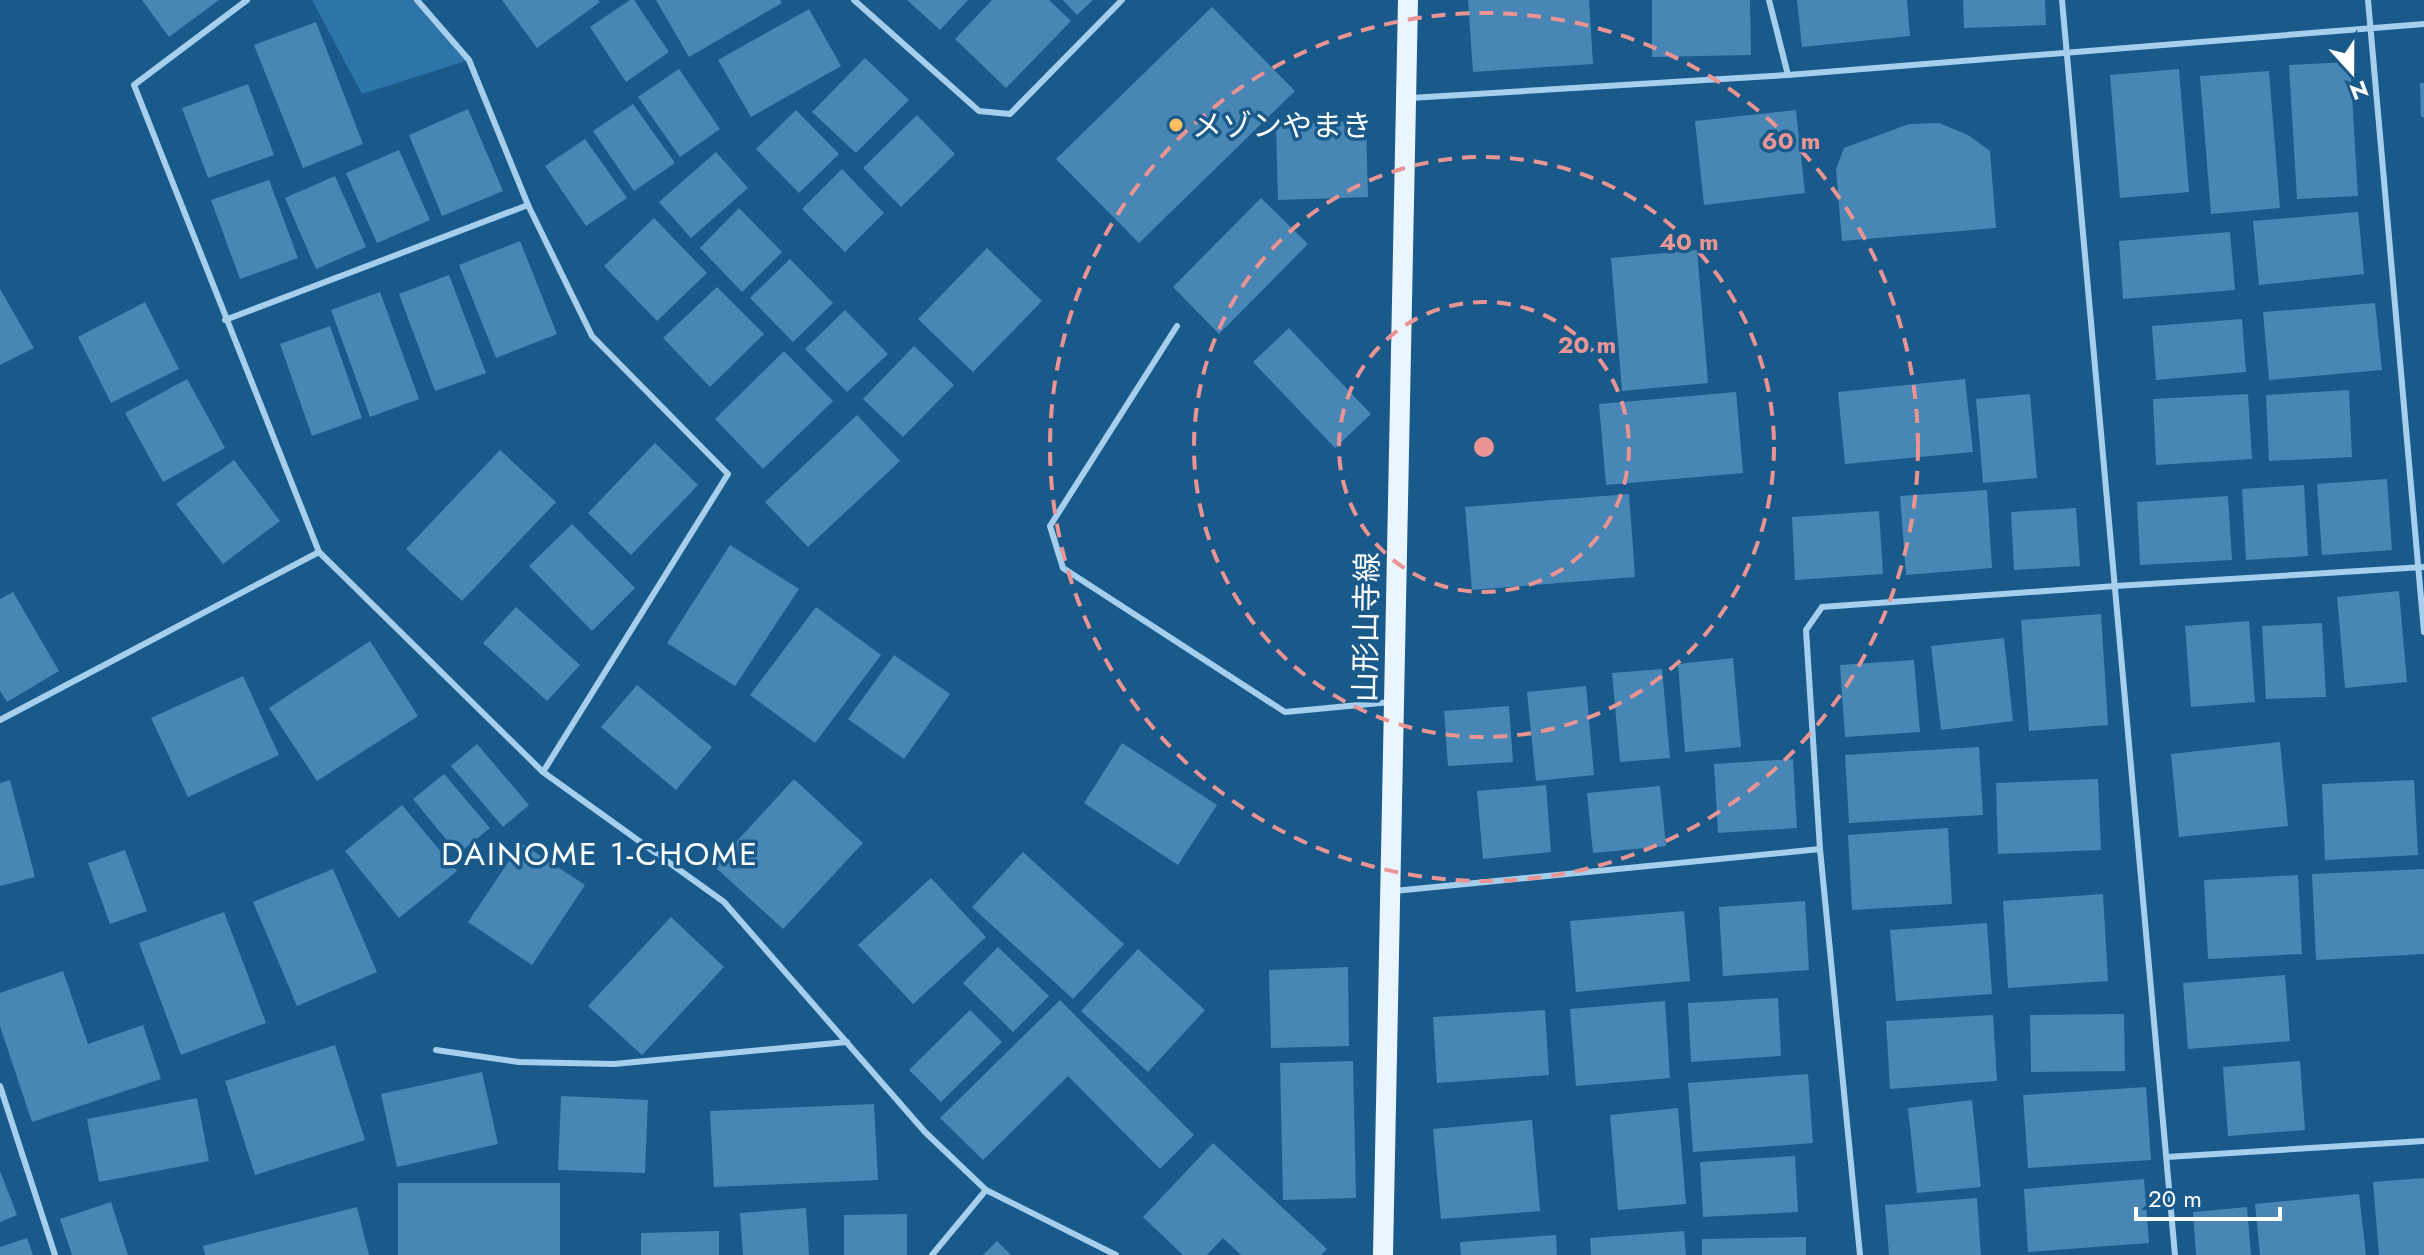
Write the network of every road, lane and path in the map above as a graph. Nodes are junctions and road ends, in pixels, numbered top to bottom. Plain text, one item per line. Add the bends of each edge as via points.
1 (247, 0) edge
2 (417, 0) edge
3 (854, 0) edge
4 (1122, 0) edge
5 (1408, 0) edge
6 (1769, 0) edge
7 (2062, 0) edge
8 (2368, 0) edge
9 (2424, 24) edge
10 (2371, 29) junction
11 (2067, 53) junction
12 (1788, 75) junction
13 (1408, 98) junction
14 (528, 205) junction
15 (225, 320) junction
16 (1177, 326) dead end
17 (319, 552) junction
18 (2421, 568) edge
19 (2116, 586) junction
20 (2424, 632) edge
21 (1395, 701) junction
22 (0, 720) edge
23 (543, 772) junction
24 (1820, 849) junction
25 (1391, 891) junction
26 (847, 1042) junction
27 (436, 1050) dead end
28 (0, 1086) edge
29 (2424, 1141) edge
30 (2167, 1157) junction
31 (986, 1190) junction
32 (55, 1255) edge
33 (932, 1255) edge
34 (1116, 1255) edge
35 (1383, 1255) edge
36 (1860, 1255) edge
37 (2175, 1255) edge

1 - 15 lane via 134,85
2 - 14 lane via 469,60
3 - 4 lane via 979,111 1010,114
5 - 13 main road, 山形山寺線
6 - 12 lane
7 - 11 lane
8 - 10 lane
9 - 10 lane
10 - 11 lane
10 - 18 lane
11 - 12 lane
11 - 19 lane
12 - 13 lane
13 - 21 main road, 山形山寺線
14 - 15 lane
14 - 23 lane via 592,336 728,474
15 - 17 lane
16 - 21 lane via 1050,526 1063,568 1285,712
17 - 22 lane
17 - 23 lane
18 - 19 lane
18 - 20 lane
19 - 24 lane via 1822,607 1806,630
19 - 30 lane
21 - 25 main road, 山形山寺線
23 - 26 lane via 724,902
24 - 25 lane
24 - 36 lane
25 - 35 main road, 山形山寺線
26 - 27 lane via 614,1064 519,1062
26 - 31 lane via 925,1132
28 - 32 lane
29 - 30 lane
30 - 37 lane
31 - 33 lane
31 - 34 lane

